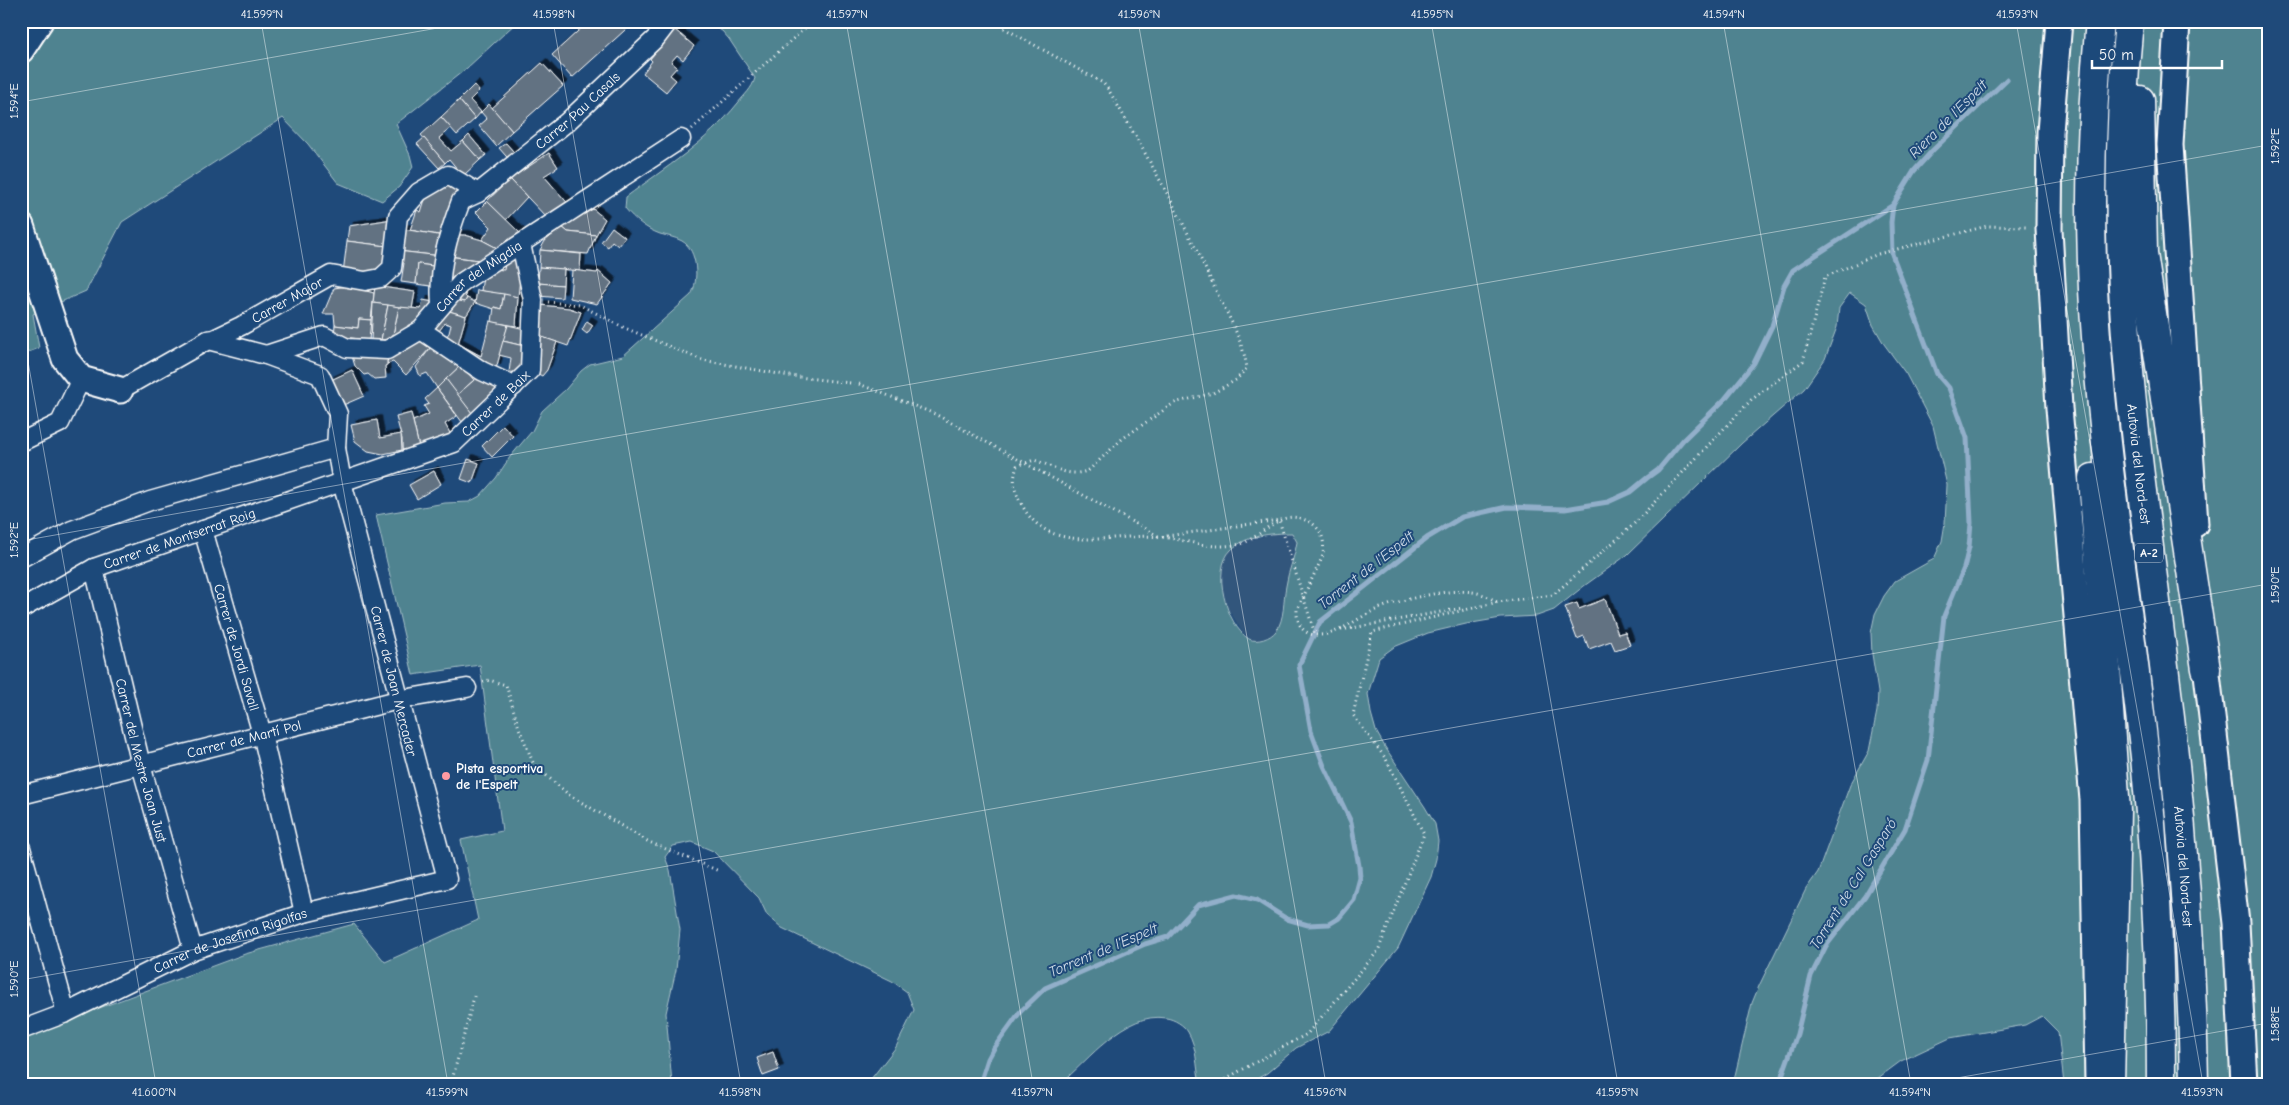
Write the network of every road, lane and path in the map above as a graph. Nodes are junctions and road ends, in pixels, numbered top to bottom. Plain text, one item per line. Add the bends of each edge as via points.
1 (40, 21) edge
2 (669, 21) edge
3 (813, 21) edge
4 (997, 21) edge
5 (2059, 21) edge
6 (2100, 21) edge
7 (2128, 21) edge
8 (2138, 21) edge
9 (2177, 21) edge
10 (21, 50) edge
11 (681, 139) joint
12 (478, 193) junction
13 (21, 226) edge
14 (2049, 229) junction
15 (521, 244) junction
16 (2093, 290) junction
17 (533, 300) junction
18 (441, 304) junction
19 (421, 330) junction
20 (208, 340) junction
21 (266, 355) junction
22 (81, 379) junction
23 (514, 386) junction
24 (120, 390) joint
25 (21, 442) edge
26 (336, 448) junction
27 (1025, 462) junction
28 (342, 482) junction
29 (1279, 520) junction
30 (203, 530) junction
31 (1160, 537) junction
32 (21, 558) edge
33 (94, 568) junction
34 (1498, 602) junction
35 (21, 609) edge
36 (1313, 634) junction
37 (2206, 668) junction
38 (467, 688) joint
39 (398, 700) junction
40 (262, 734) junction
41 (141, 765) junction
42 (21, 795) edge
43 (21, 848) edge
44 (719, 870) dead end
45 (447, 879) joint
46 (304, 912) junction
47 (193, 950) junction
48 (474, 993) dead end
49 (66, 1013) junction
50 (21, 1030) edge
51 (451, 1084) edge
52 (1224, 1084) edge
53 (2098, 1084) edge
54 (2110, 1084) edge
55 (2161, 1084) edge
56 (2194, 1084) edge
57 (2244, 1084) edge

1 - 10 street
2 - 12 street, Carrer Pau Casals via 656,38 567,122
3 - 11 path
4 - 27 path via 1002,27 1103,83 1108,89 1151,161 1203,262 1243,348 1247,368 1236,380 1213,393 1174,402 1136,427 1089,470 1070,475 1034,460
5 - 14 street via 2050,132
6 - 16 highway, Autovia del Nord-est / A-2 via 2092,139
7 - 56 highway, Autovia del Nord-est / A-2 via 2122,114 2121,260 2131,397 2181,821 2193,1000
8 - 37 highway via 2144,254
9 - 37 street via 2170,145
11 - 15 street, Carrer del Migdia
12 - 18 street, Carrer Pau Casals via 461,201 448,236 440,286
12 - 20 street, Carrer Major via 448,175 419,192 398,216 392,268 381,278 365,281 331,275 241,326
13 - 22 street via 65,359
14 - 34 path via 1987,226 1878,254 1825,277 1803,361 1751,400 1632,526 1553,595
14 - 53 street via 2060,418 2093,800
15 - 17 street, Carrer de Baix
15 - 18 street, Carrer del Migdia via 462,282
16 - 54 highway via 2084,361 2116,811
16 - 55 highway, Autovia del Nord-est / A-2 via 2110,473 2150,812
17 - 23 street, Carrer de Baix via 530,370
17 - 27 path via 580,306 702,360 790,376 859,384 935,414
18 - 19 street, Carrer del Migdia
19 - 21 street, Carrer del Migdia via 387,350 347,348 324,336
19 - 23 street via 482,371
20 - 21 street
20 - 24 street, Carrer Major
21 - 26 street, Carrer de Joan Mercader via 320,375 338,414
22 - 24 street
22 - 25 street via 60,423
23 - 28 street, Carrer de Baix via 454,443
26 - 28 street, Carrer de Joan Mercader
26 - 32 street via 150,501 72,530
27 - 31 path
27 - 31 path via 1017,466 1013,490 1027,515 1042,527 1080,541
28 - 30 street, Carrer de Montserrat Roig
28 - 39 street, Carrer de Joan Mercader
29 - 31 path
29 - 31 path via 1243,544 1215,548
29 - 36 path
29 - 36 path via 1298,517 1315,525 1321,532 1322,558 1297,610 1296,620 1301,628
30 - 33 street, Carrer de Montserrat Roig
30 - 40 street, Carrer de Jordi Savall
33 - 35 street, Carrer de Montserrat Roig
33 - 41 street, Carrer del Mestre Joan Just
34 - 36 path
34 - 36 path via 1471,592 1425,597 1379,609 1336,632
34 - 52 path via 1372,632 1353,715 1386,759 1424,834 1378,951 1307,1034 1227,1078
37 - 57 street via 2236,923
38 - 39 street, Carrer de Martí Pol
38 - 44 path via 489,680 506,685 534,766 569,795 649,842
39 - 40 street, Carrer de Martí Pol
39 - 45 street, Carrer de Joan Mercader
40 - 41 street, Carrer de Martí Pol
40 - 46 street, Carrer de Jordi Savall
41 - 42 street, Carrer de Martí Pol
41 - 47 street, Carrer del Mestre Joan Just
43 - 49 street
45 - 46 street, Carrer de Josefina Rigolfas
46 - 47 street, Carrer de Josefina Rigolfas
47 - 49 street, Carrer de Josefina Rigolfas
48 - 51 path
49 - 50 street, Carrer de Josefina Rigolfas

